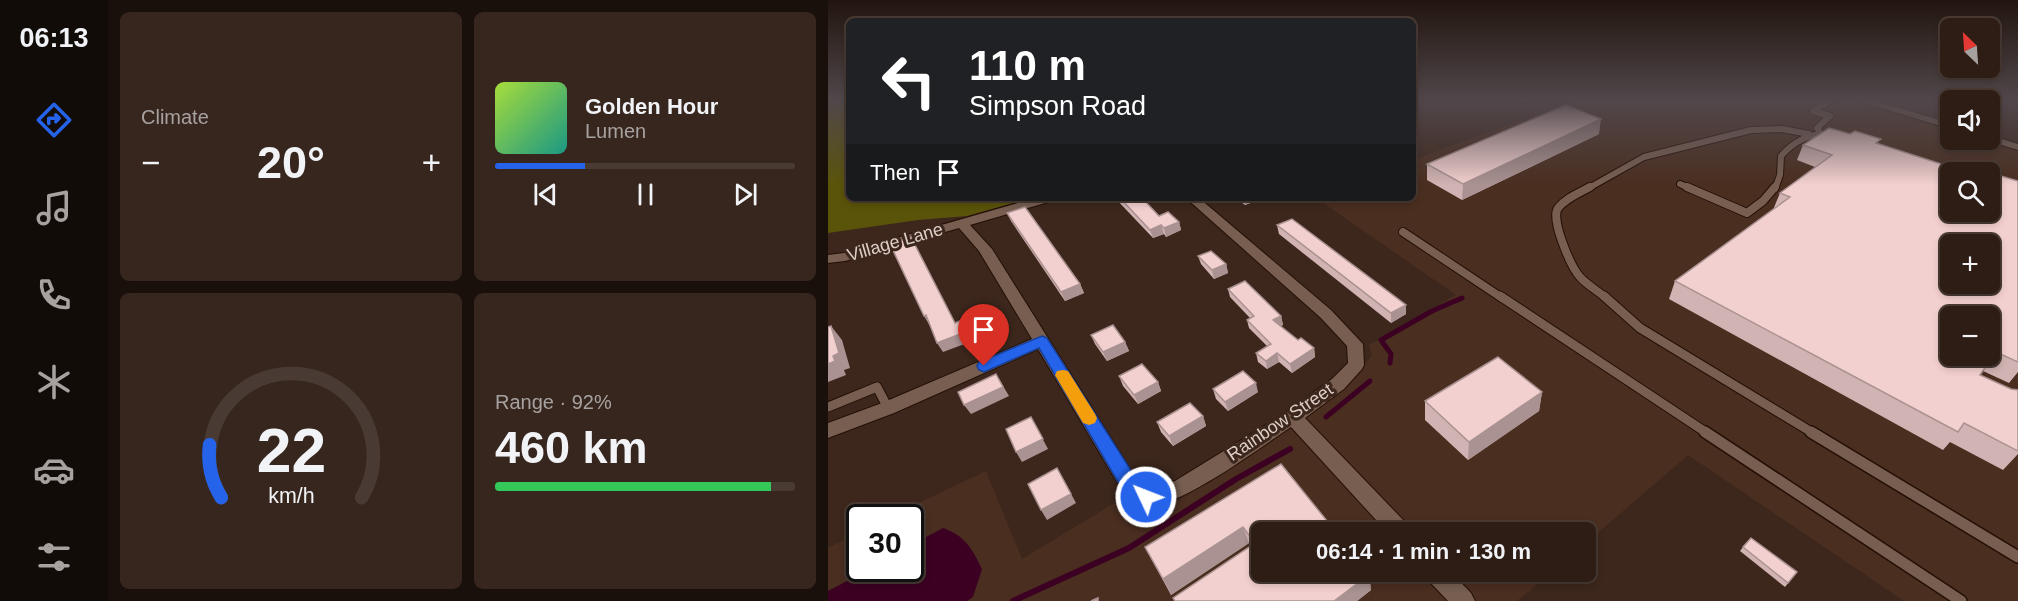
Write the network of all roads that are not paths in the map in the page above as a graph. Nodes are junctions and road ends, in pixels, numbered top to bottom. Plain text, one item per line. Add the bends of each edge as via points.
1 (1817, 128) edge
2 (1820, 132) junction
3 (1809, 134) junction
4 (1846, 138) edge
5 (2000, 141) edge
6 (2018, 147) edge
7 (1680, 184) dead end
8 (1038, 201) edge
9 (1195, 201) edge
10 (962, 223) junction
11 (1403, 232) dead end
12 (828, 259) edge
13 (1042, 341) junction
14 (828, 407) edge
15 (888, 408) junction
16 (1293, 417) junction
17 (828, 431) edge
18 (1146, 497) joint
19 (1391, 522) edge
20 (2018, 557) edge
21 (1445, 582) edge
22 (1463, 601) edge
23 (1961, 601) edge

1 - 2 lane
2 - 3 lane
2 - 4 lane
3 - 7 lane via 1781,156 1783,172 1776,188 1747,213
3 - 20 lane via 1782,129 1751,130 1644,157 1616,172 1557,209 1555,218 1570,264 1640,328
5 - 6 street
8 - 10 street, Village Lane
9 - 16 street, Rainbow Street via 1355,344 1356,365 1338,384
10 - 12 street, Village Lane
10 - 13 street, Village Lane via 985,249
11 - 23 lane
13 - 15 street
13 - 18 street, Village Lane via 1130,486
14 - 15 lane via 877,387
15 - 17 street
16 - 18 street, Rainbow Street via 1180,488
16 - 19 street
21 - 22 street

